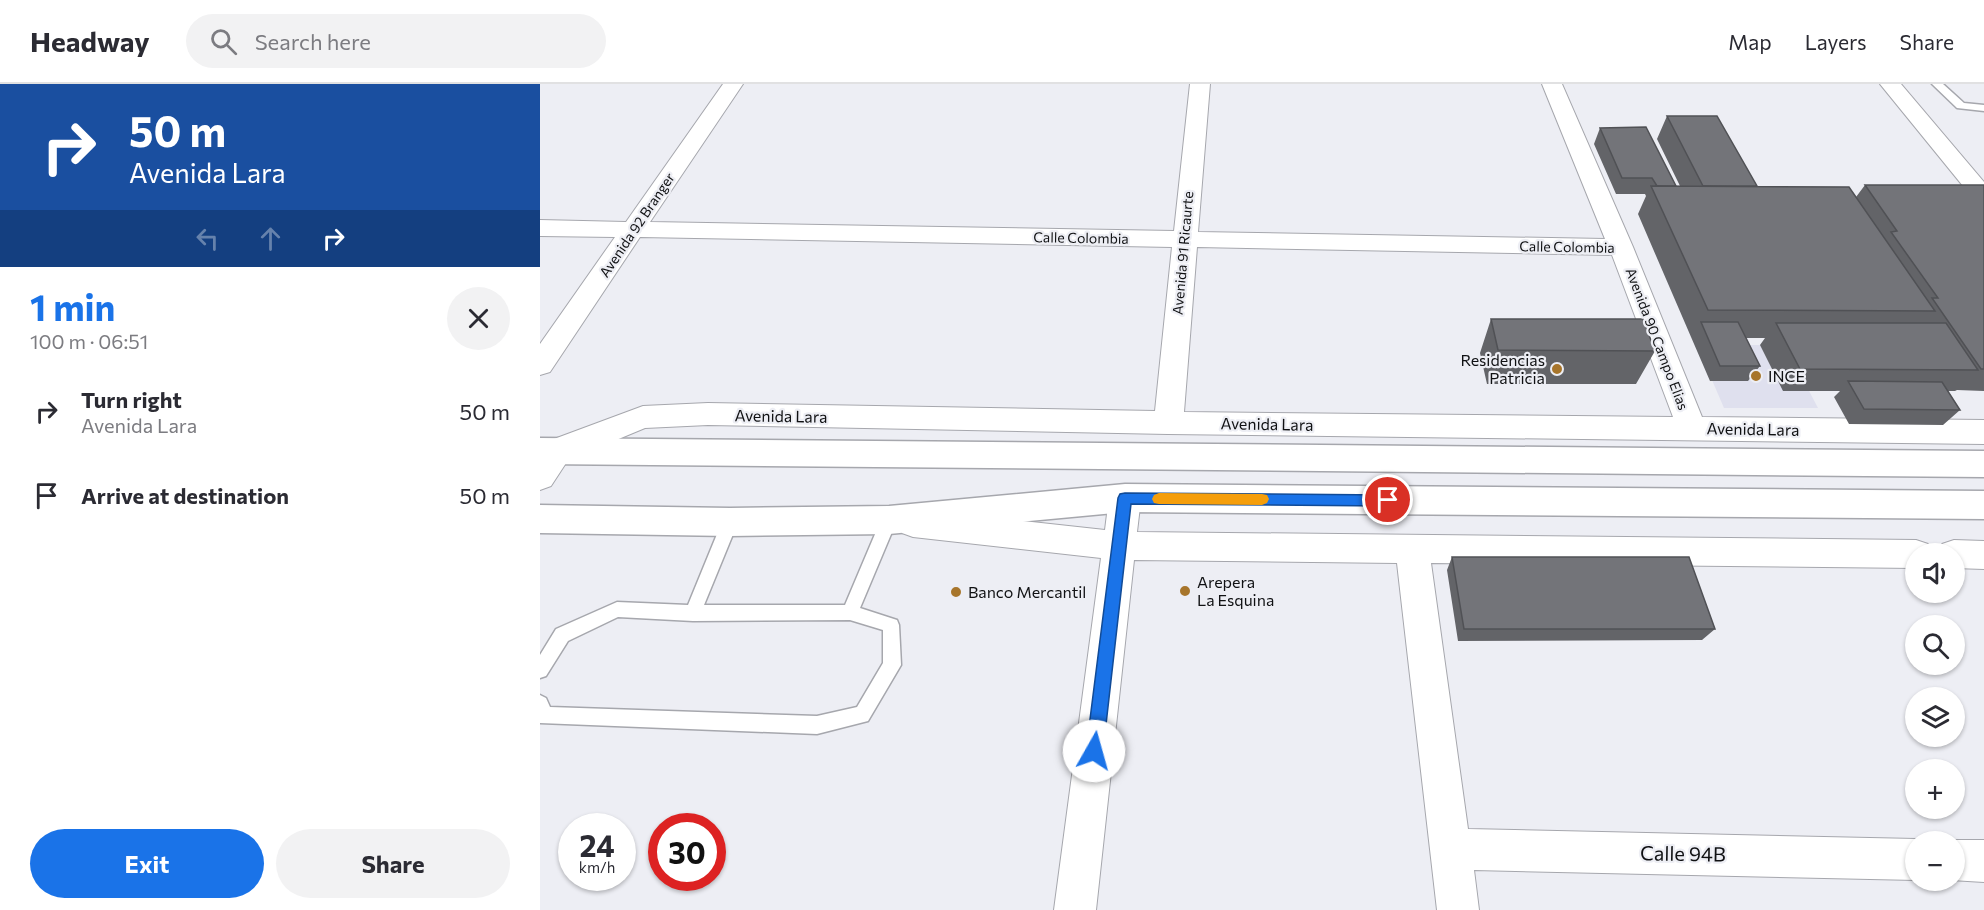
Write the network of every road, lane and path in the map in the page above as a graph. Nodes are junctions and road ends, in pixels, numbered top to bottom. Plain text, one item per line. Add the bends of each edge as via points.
1 (733, 84) edge
2 (1200, 84) edge
3 (1552, 84) edge
4 (1890, 84) edge
5 (1937, 84) edge
6 (1984, 108) edge
7 (1984, 197) edge
8 (540, 228) edge
9 (634, 230) junction
10 (1184, 240) junction
11 (1621, 248) junction
12 (540, 365) edge
13 (1168, 423) junction
14 (1692, 428) junction
15 (1984, 432) edge
16 (548, 451) edge
17 (1984, 464) edge
18 (540, 477) edge
19 (1125, 498) junction
20 (1984, 505) edge
21 (540, 519) edge
22 (888, 520) junction
23 (730, 522) junction
24 (1119, 546) junction
25 (1412, 548) junction
26 (1905, 554) edge
27 (1965, 554) edge
28 (1984, 555) edge
29 (850, 612) junction
30 (693, 613) junction
31 (540, 670) edge
32 (540, 704) edge
33 (1451, 849) junction
34 (1905, 860) edge
35 (1965, 861) edge
36 (1984, 861) edge
37 (1075, 910) edge
38 (1458, 910) edge

1 - 9 street, Avenida 92 Branger
2 - 10 street, Avenida 91 Ricaurte
3 - 11 street, Avenida 90 Campo Elias
4 - 7 street
5 - 6 lane via 1960,105
8 - 9 street, Calle Colombia
9 - 10 street, Calle Colombia
9 - 12 street, Avenida 92 Branger
10 - 11 street, Calle Colombia
10 - 13 street, Avenida 91 Ricaurte
11 - 14 street, Avenida 90 Campo Elias
13 - 14 street, Avenida Lara
13 - 16 street, Avenida Lara via 708,414 643,417
14 - 15 street, Avenida Lara
16 - 17 street, Avenida Lara
16 - 18 street
19 - 20 street
19 - 22 street
19 - 24 street
21 - 23 street
22 - 23 street
22 - 24 street
22 - 29 lane
23 - 30 lane
24 - 25 street
24 - 37 street
25 - 26 street
25 - 33 street
27 - 28 street
29 - 30 lane
29 - 32 lane via 891,625 892,665 862,716 817,725 544,716
30 - 31 lane via 617,609 562,635
33 - 34 street, Calle 94B
33 - 38 street
35 - 36 street

